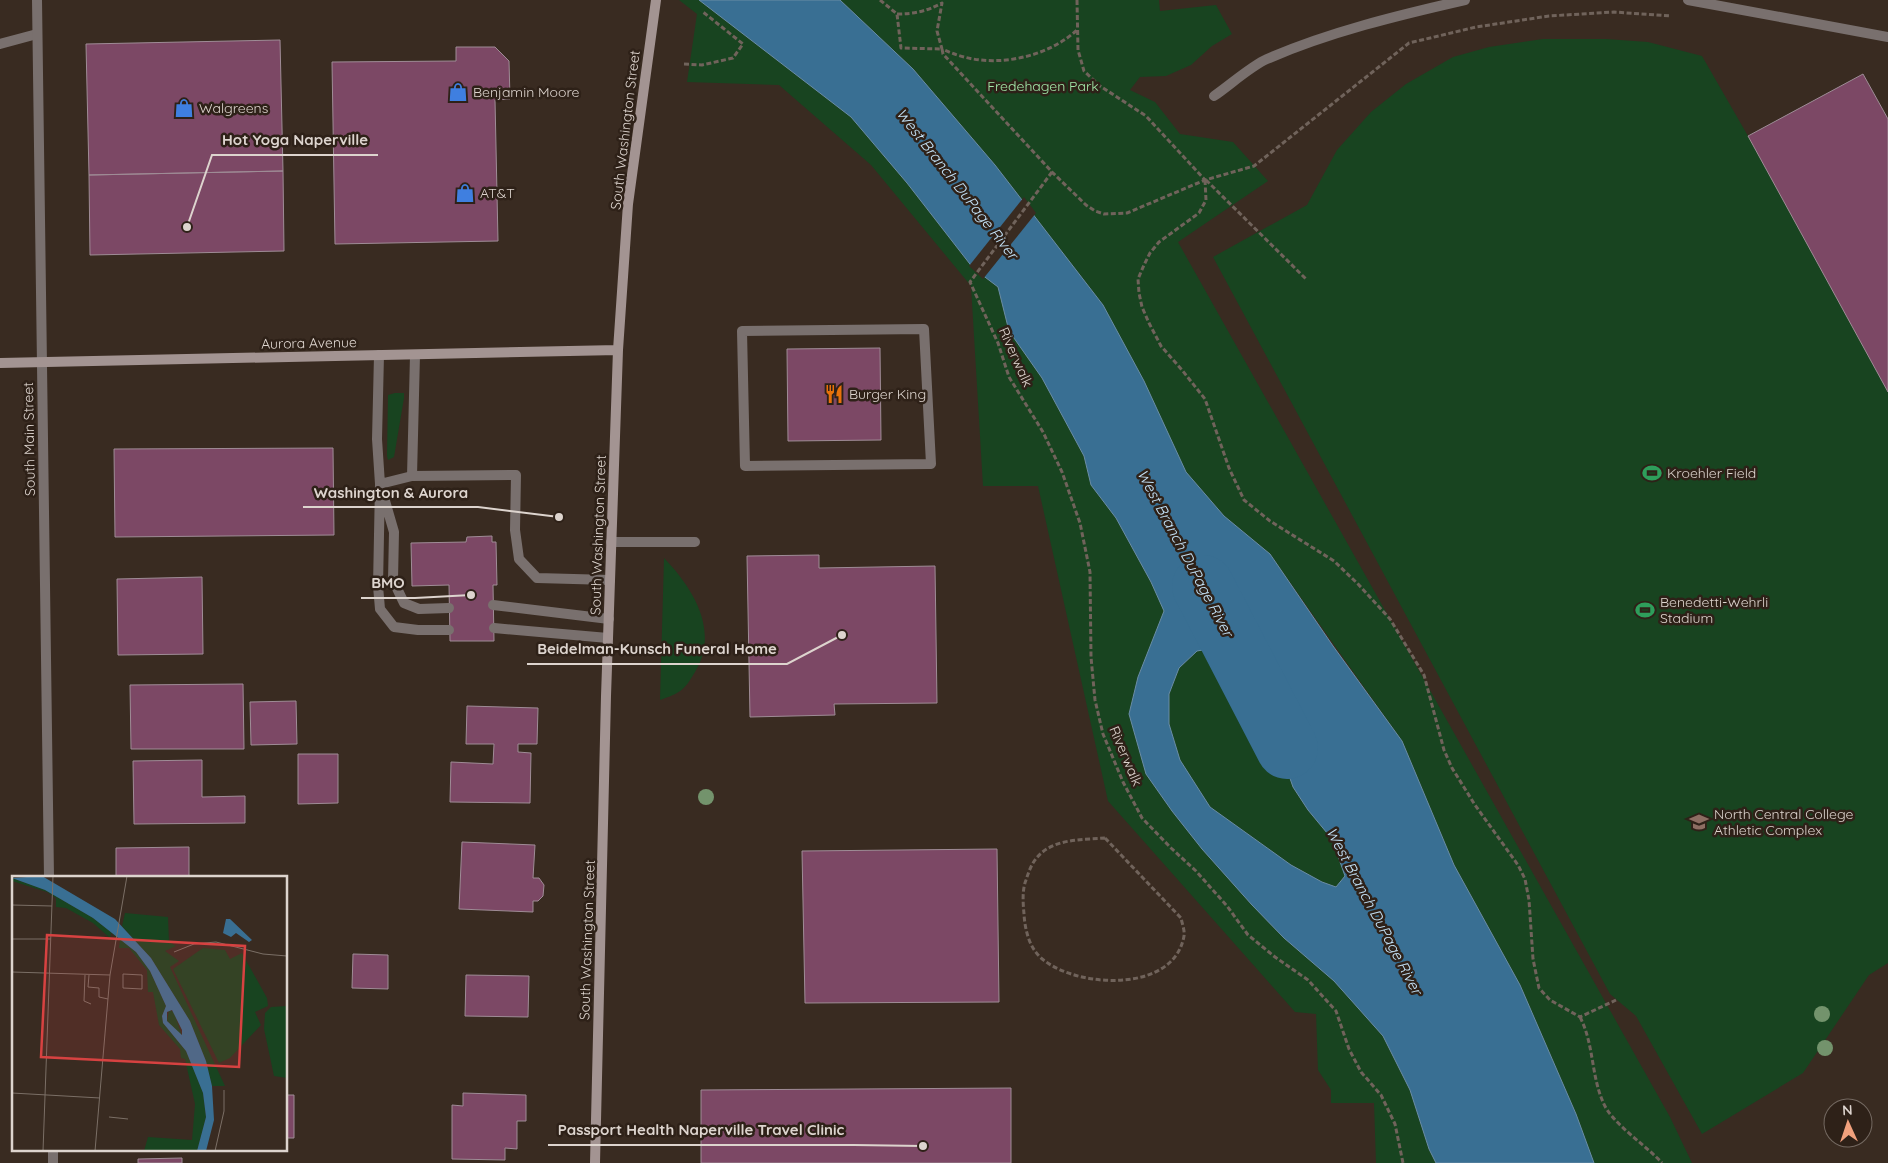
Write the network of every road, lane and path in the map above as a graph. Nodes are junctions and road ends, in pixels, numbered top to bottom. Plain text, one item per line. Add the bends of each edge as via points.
1 (37, 0) edge
2 (656, 0) edge
3 (880, 0) edge
4 (1077, 0) edge
5 (1464, 0) edge
6 (1688, 0) edge
7 (943, 2) edge
8 (703, 12) dead end
9 (897, 14) junction
10 (1672, 16) dead end
11 (1077, 30) junction
12 (37, 34) junction
13 (1888, 37) edge
14 (0, 44) edge
15 (942, 49) junction
16 (684, 64) dead end
17 (1214, 96) dead end
18 (1052, 172) junction
19 (1205, 180) junction
20 (1306, 279) dead end
21 (743, 349) joint
22 (618, 350) junction
23 (379, 355) junction
24 (415, 355) junction
25 (42, 362) junction
26 (0, 363) edge
27 (412, 476) junction
28 (380, 484) junction
29 (611, 542) junction
30 (695, 542) dead end
31 (610, 580) junction
32 (493, 605) dead end
33 (449, 608) dead end
34 (609, 619) junction
35 (494, 628) dead end
36 (449, 630) dead end
37 (608, 638) junction
38 (1105, 838) joint
39 (49, 876) edge
40 (1616, 1000) dead end
41 (1580, 1017) junction
42 (53, 1150) edge
43 (54, 1163) edge
44 (595, 1163) edge
45 (1403, 1163) edge
46 (1662, 1163) edge

1 - 12 street, South Main Street
2 - 22 main road, South Washington Street via 628,204
3 - 9 path
4 - 11 path
5 - 17 street via 1339,33 1266,60
6 - 13 street
7 - 9 path via 915,14
7 - 15 path via 937,31
8 - 16 path via 743,44 733,58 702,65
9 - 15 path via 901,48
10 - 19 path via 1614,12 1549,16 1476,27 1409,43 1254,166
11 - 15 path via 1052,48 1017,59 964,57
11 - 19 path via 1084,71 1100,86 1146,116
12 - 14 street
12 - 25 street, South Main Street
15 - 18 path via 943,54
18 - 19 path via 1086,205 1104,214 1127,213
18 - 45 path, Riverwalk via 970,282 1009,376 1044,432 1080,523 1090,572 1091,657 1095,700 1103,734 1142,818 1196,871 1248,935 1308,980 1336,1011 1360,1072 1381,1095 1391,1117
19 - 20 path
19 - 41 path via 1206,200 1199,213 1159,242 1150,253 1138,280 1148,323 1161,346 1205,399 1244,500 1270,521 1334,561 1376,602 1424,675 1452,768 1525,879 1530,900 1532,959 1539,988 1550,1000
21 - 21 street via 745,466 931,464 924,329 742,331
22 - 24 main road, Aurora Avenue
22 - 29 main road, South Washington Street
23 - 24 main road, Aurora Avenue
23 - 25 main road, Aurora Avenue
23 - 28 street via 377,439
24 - 27 street
25 - 26 main road, Aurora Avenue
25 - 39 street, South Main Street
27 - 28 street
27 - 31 street via 516,475 515,530 519,559 537,578
28 - 33 street via 394,532 393,580 404,603 419,609
28 - 36 street via 380,609 394,627
29 - 30 street
29 - 31 main road, South Washington Street
31 - 34 main road, South Washington Street
32 - 34 street
34 - 37 main road, South Washington Street
35 - 37 street
37 - 44 main road, South Washington Street
38 - 38 path via 1181,918 1184,935 1178,953 1164,967 1127,981 1097,980 1064,972 1044,961 1032,946 1025,926 1024,886 1034,861 1050,845
40 - 41 path
41 - 46 path via 1587,1032 1603,1105
42 - 43 street

